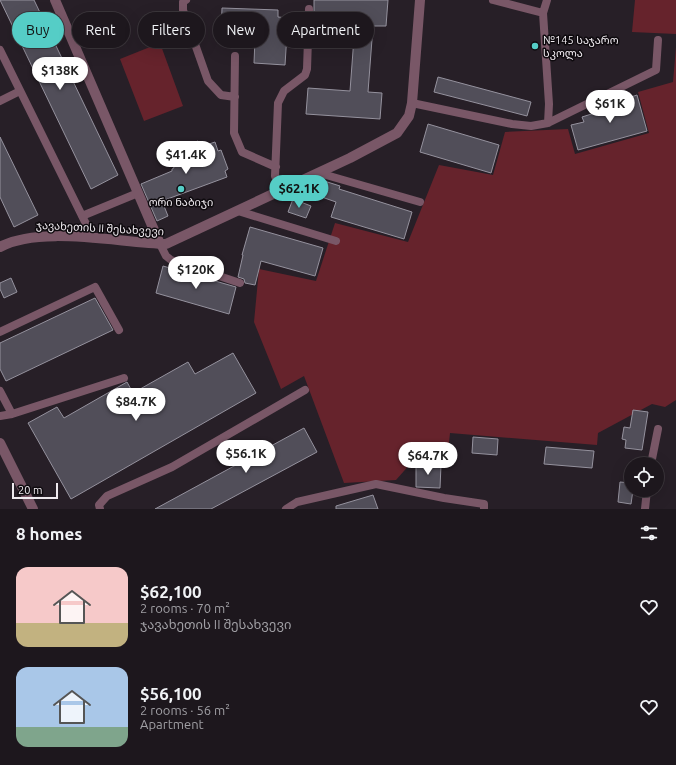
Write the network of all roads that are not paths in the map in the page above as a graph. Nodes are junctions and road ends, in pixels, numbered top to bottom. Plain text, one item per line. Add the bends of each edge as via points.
1 (55, 0) edge
2 (186, 0) edge
3 (420, 0) edge
4 (494, 0) edge
5 (547, 0) edge
6 (309, 9) dead end
7 (543, 13) junction
8 (658, 40) dead end
9 (0, 50) edge
10 (235, 56) dead end
11 (20, 91) junction
12 (235, 97) junction
13 (0, 101) edge
14 (412, 103) junction
15 (548, 123) junction
16 (276, 168) junction
17 (319, 173) junction
18 (281, 191) junction
19 (138, 193) junction
20 (420, 202) dead end
21 (238, 211) junction
22 (82, 216) junction
23 (93, 238) junction
24 (336, 241) dead end
25 (160, 244) junction
26 (0, 247) edge
27 (240, 283) dead end
28 (119, 330) dead end
29 (0, 332) edge
30 (124, 378) dead end
31 (305, 390) dead end
32 (0, 391) edge
33 (12, 414) junction
34 (0, 416) edge
35 (658, 429) dead end
36 (0, 443) edge
37 (652, 457) edge
38 (646, 497) edge
39 (299, 506) edge
40 (33, 509) edge
41 (100, 509) edge
42 (286, 509) edge
43 (484, 509) edge
44 (645, 509) edge

1 - 19 street
2 - 12 lane via 183,2 183,10 208,81 221,95
3 - 14 street, ჯავახეთის II შესახვევი
4 - 7 lane
5 - 7 lane
6 - 16 lane via 307,69 304,75 284,90 278,103
7 - 15 lane
8 - 15 lane via 656,70
9 - 11 lane
10 - 12 lane
11 - 13 lane
11 - 22 lane
12 - 16 lane via 234,132 242,152
14 - 15 lane via 512,124 531,126
14 - 17 street, ჯავახეთის II შესახვევი via 409,116 397,133
16 - 18 lane via 276,181
17 - 18 street, ჯავახეთის II შესახვევი
17 - 20 lane
18 - 21 street, ჯავახეთის II შესახვევი
19 - 22 lane
19 - 25 street
21 - 24 lane
21 - 25 street, ჯავახეთის II შესახვევი via 173,242
22 - 23 lane
23 - 25 street, ჯავახეთის II შესახვევი
23 - 26 street, ჯავახეთის II შესახვევი via 27,238
25 - 27 lane via 171,260
28 - 29 lane via 95,287
30 - 33 lane
31 - 41 lane via 172,467 107,496 99,505
32 - 33 lane
33 - 34 lane
35 - 37 lane
36 - 40 street
38 - 44 lane
39 - 42 lane
39 - 43 lane via 381,483 444,498 484,504

